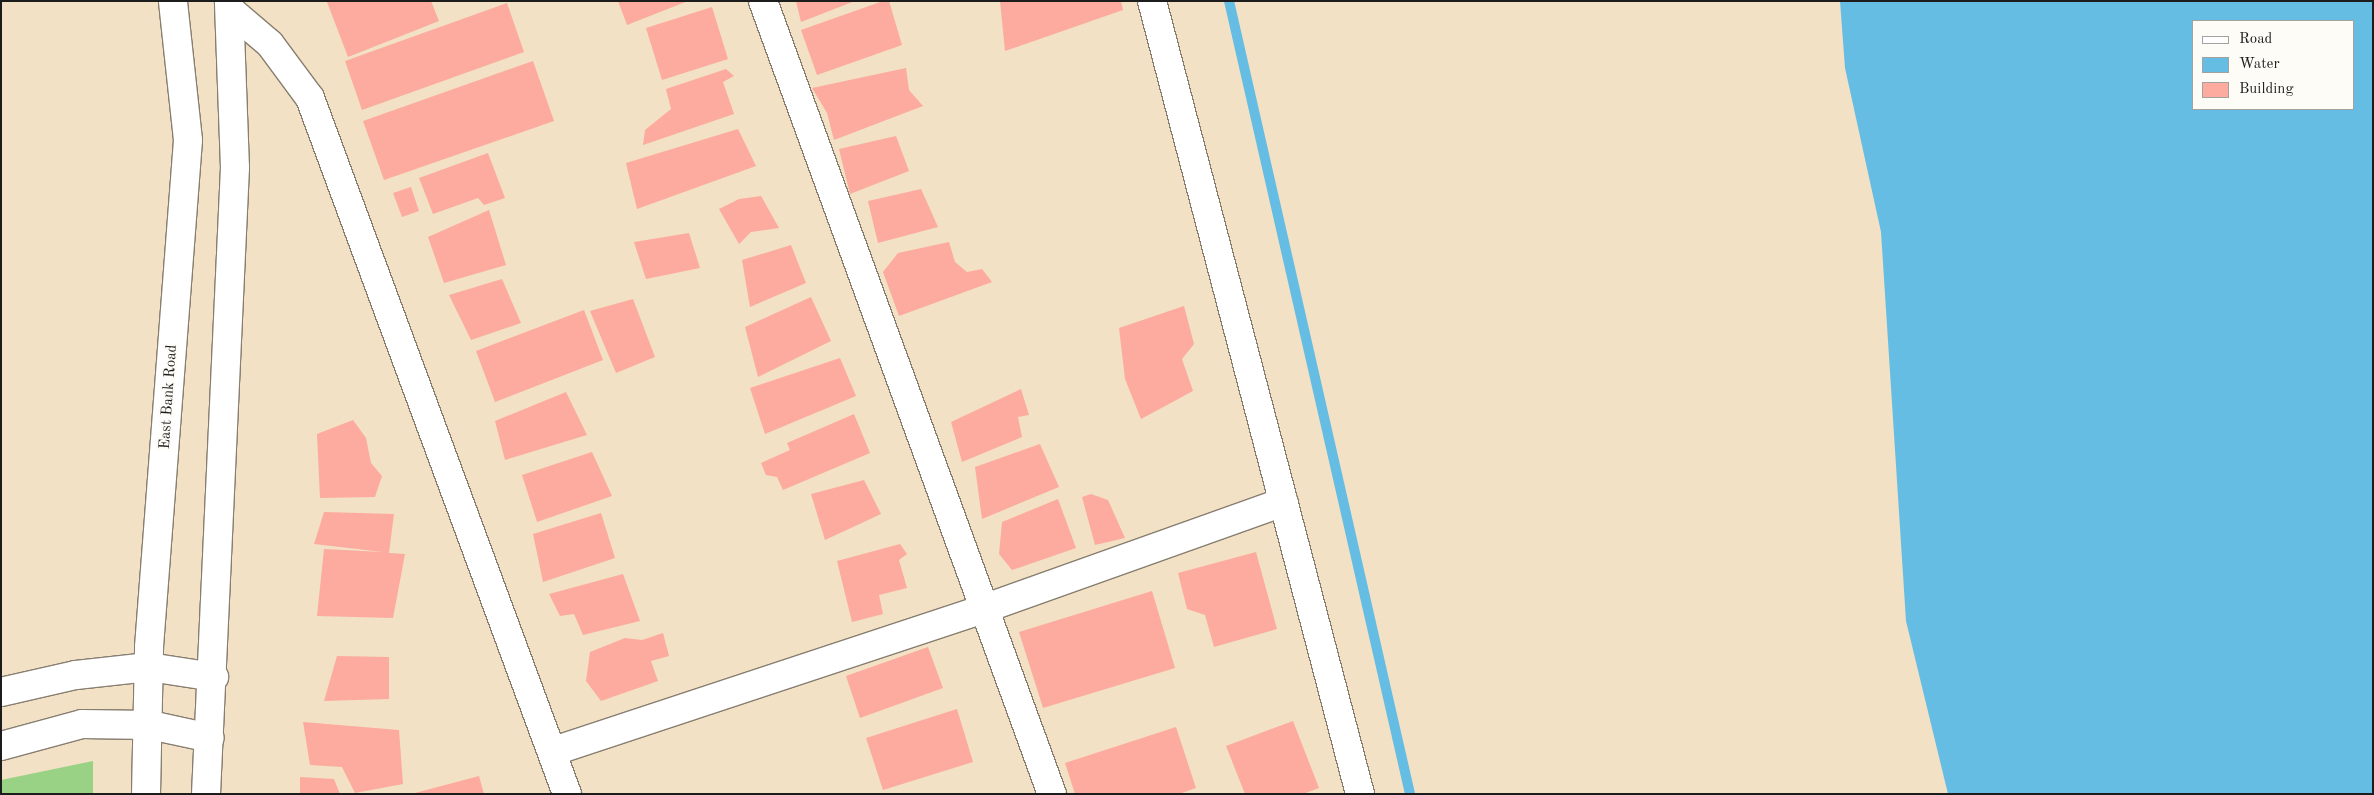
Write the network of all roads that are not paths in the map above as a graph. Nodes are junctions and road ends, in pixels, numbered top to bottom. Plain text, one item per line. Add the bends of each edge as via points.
1 (173, 1) edge
2 (763, 1) edge
3 (1152, 1) edge
4 (229, 6) edge
5 (1284, 502) junction
6 (984, 609) junction
7 (149, 667) junction
8 (214, 677) junction
9 (1, 692) edge
10 (150, 725) junction
11 (210, 738) junction
12 (1, 746) edge
13 (554, 750) junction
14 (146, 794) edge
15 (206, 794) edge
16 (567, 794) edge
17 (1052, 794) edge
18 (1360, 794) edge

1 - 7 street, East Bank Road via 188,140
2 - 6 street
3 - 5 street
4 - 8 street via 235,168
4 - 13 street via 270,44 310,98
5 - 6 street
5 - 18 street
6 - 13 street
6 - 17 street
7 - 8 street
7 - 9 street via 76,675
7 - 10 street, East Bank Road
8 - 11 street
10 - 11 street
10 - 12 street via 82,724
10 - 14 street, East Bank Road
11 - 15 street
13 - 16 street

